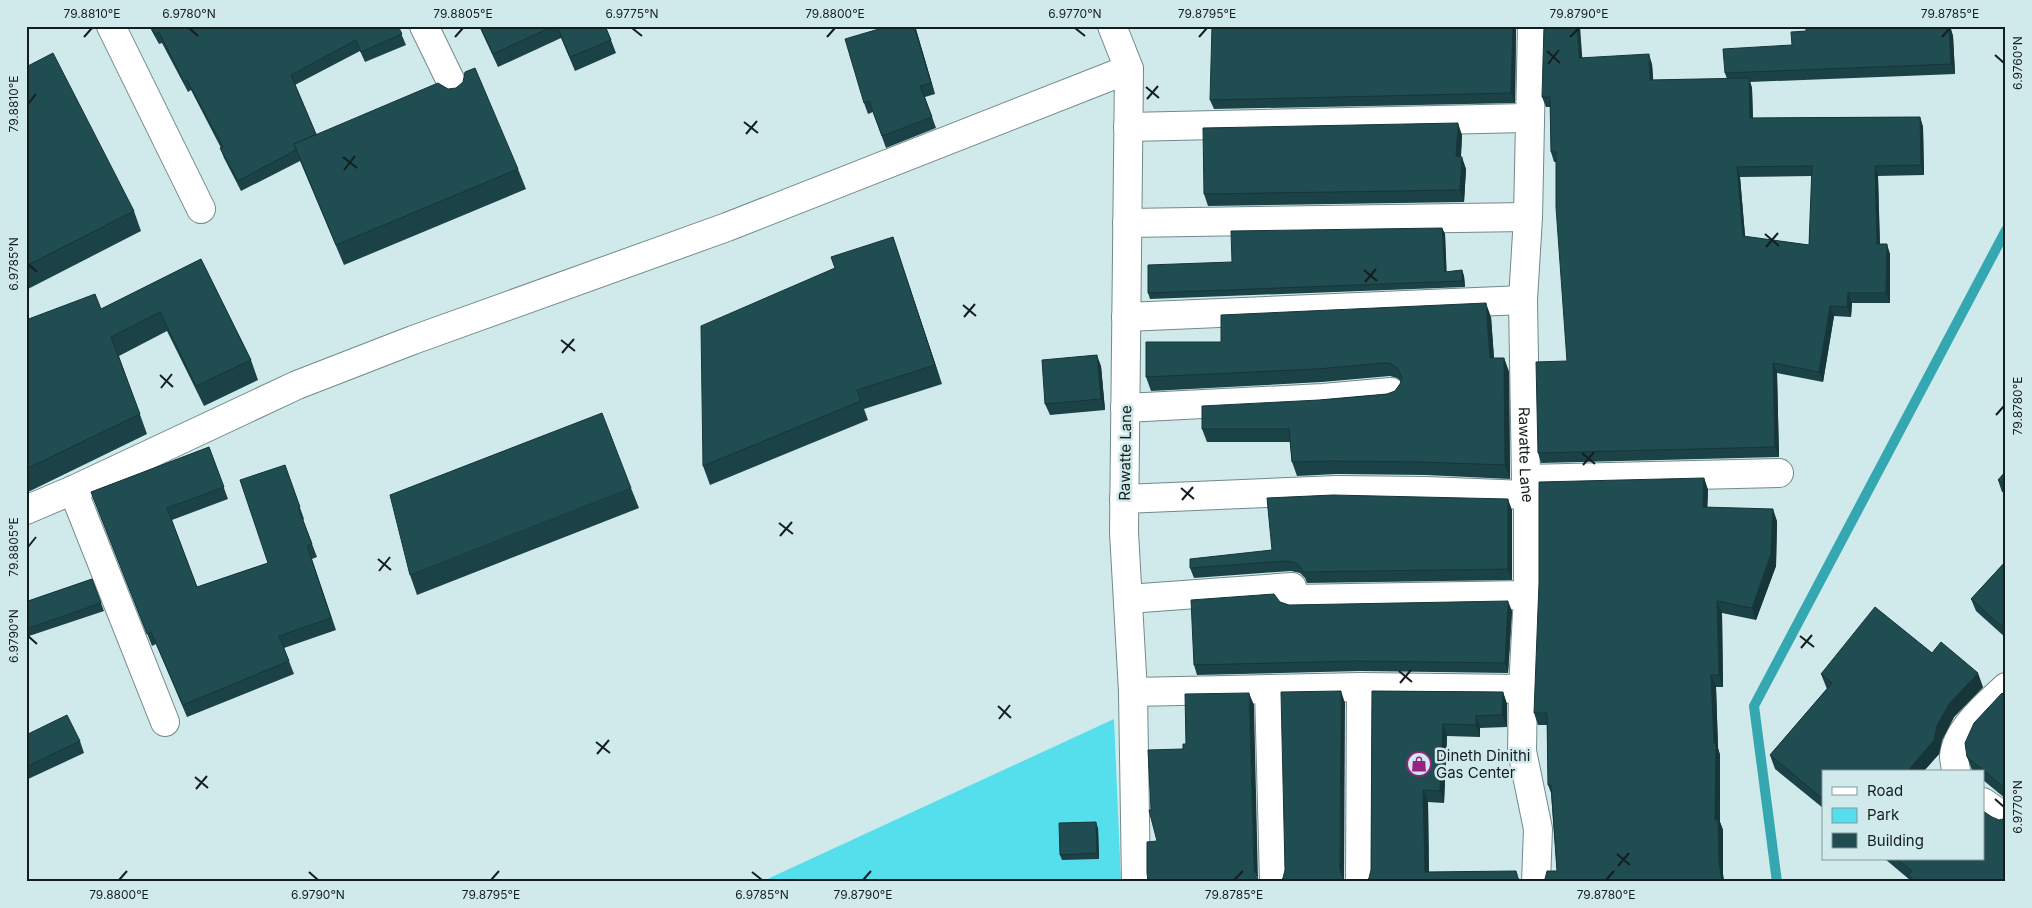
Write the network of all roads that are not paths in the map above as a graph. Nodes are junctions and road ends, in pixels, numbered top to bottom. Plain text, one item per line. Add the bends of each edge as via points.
1 (111, 26) edge
2 (424, 26) edge
3 (1112, 26) edge
4 (1532, 26) edge
5 (1129, 69) junction
6 (457, 94) edge
7 (1529, 118) junction
8 (1128, 127) junction
9 (201, 209) dead end
10 (1528, 216) junction
11 (1128, 223) junction
12 (1523, 300) junction
13 (1126, 317) junction
14 (1391, 392) edge
15 (1125, 408) junction
16 (1779, 473) dead end
17 (1527, 487) junction
18 (73, 490) junction
19 (1124, 499) junction
20 (26, 510) edge
21 (1528, 595) junction
22 (1128, 599) junction
23 (1361, 687) junction
24 (2006, 687) edge
25 (1269, 689) junction
26 (1523, 689) junction
27 (1133, 692) junction
28 (165, 722) dead end
29 (1956, 770) edge
30 (1984, 803) edge
31 (2006, 818) edge
32 (1136, 882) edge
33 (1274, 882) edge
34 (1360, 882) edge
35 (1536, 882) edge

1 - 9 street
2 - 6 street
3 - 5 street, Rawatte Lane
4 - 7 street, Rawatte Lane
5 - 8 street, Rawatte Lane
5 - 18 street via 727,227 413,340 297,386
7 - 8 street
7 - 10 street, Rawatte Lane
8 - 11 street, Rawatte Lane
10 - 11 street
10 - 12 street, Rawatte Lane
11 - 13 street, Rawatte Lane
12 - 13 street
12 - 17 street, Rawatte Lane
13 - 15 street, Rawatte Lane
14 - 15 street
15 - 19 street, Rawatte Lane
16 - 17 street
17 - 19 street via 1337,490
17 - 21 street, Rawatte Lane
18 - 20 street
18 - 28 street
19 - 22 street, Rawatte Lane
21 - 22 street via 1292,599 1292,587
21 - 26 street, Rawatte Lane
22 - 27 street, Rawatte Lane
23 - 25 street
23 - 26 street
23 - 34 street
24 - 29 street via 1975,717 1958,740 1954,757
25 - 27 street
25 - 33 street
26 - 35 street, Rawatte Lane via 1522,751 1538,829
27 - 32 street, Rawatte Lane
30 - 31 street

